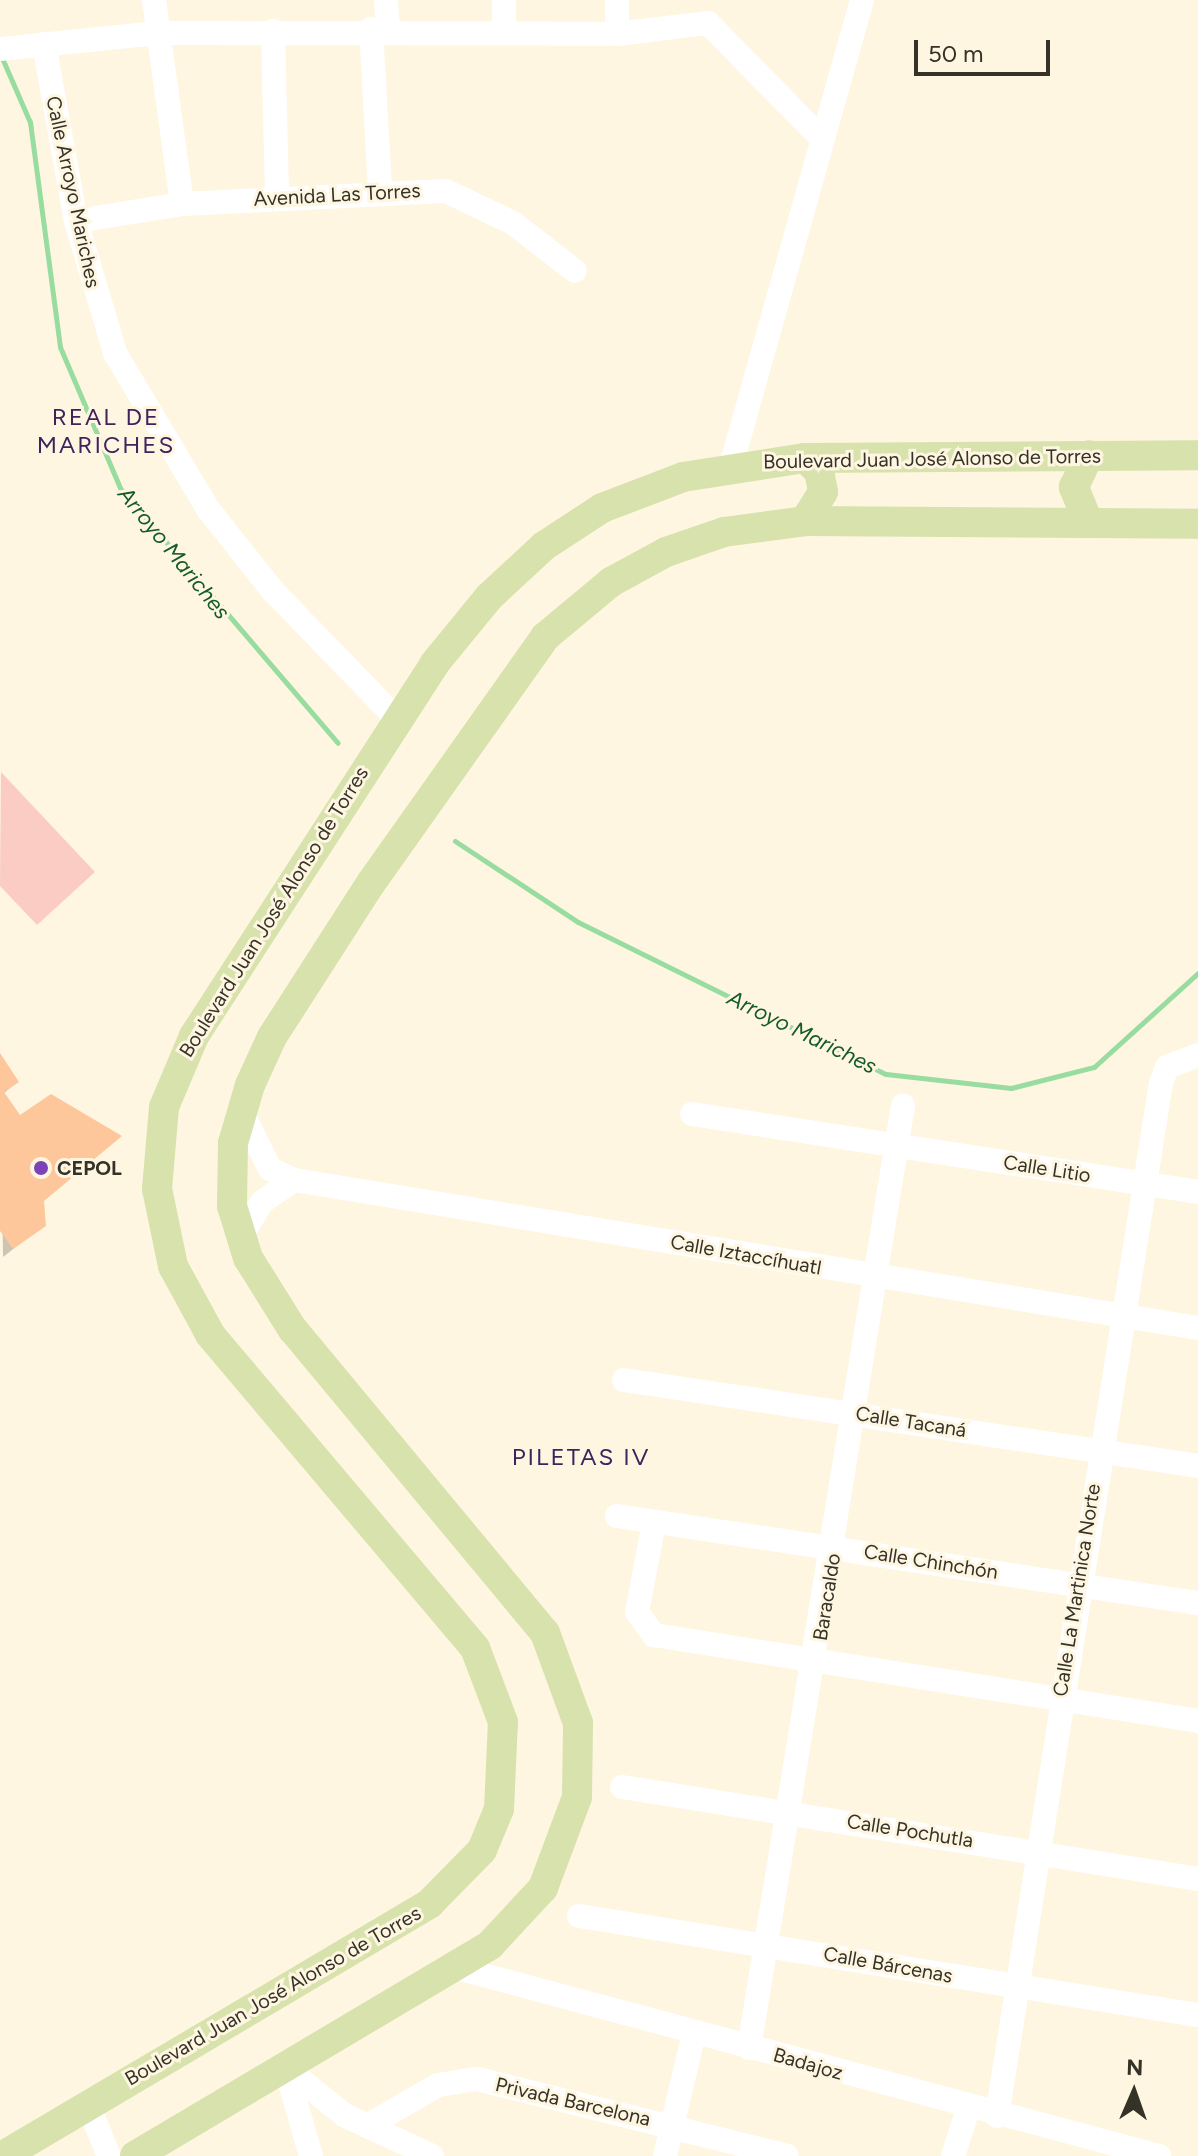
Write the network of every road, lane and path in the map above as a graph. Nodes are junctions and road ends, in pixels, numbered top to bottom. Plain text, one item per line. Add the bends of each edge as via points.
1 (154, 0) edge
2 (386, 0) edge
3 (504, 0) edge
4 (617, 0) edge
5 (862, 0) edge
6 (380, 29) junction
7 (504, 30) junction
8 (273, 31) junction
9 (157, 33) junction
10 (617, 34) junction
11 (22, 47) edge
12 (819, 136) junction
13 (380, 191) junction
14 (277, 197) junction
15 (182, 204) junction
16 (76, 221) junction
17 (575, 271) dead end
18 (1089, 455) junction
19 (1198, 455) edge
20 (805, 458) junction
21 (731, 466) junction
22 (805, 521) junction
23 (1088, 522) junction
24 (1198, 524) edge
25 (397, 719) junction
26 (1198, 1055) edge
27 (903, 1105) dead end
28 (241, 1110) junction
29 (692, 1114) dead end
30 (897, 1146) junction
31 (294, 1180) junction
32 (1143, 1184) junction
33 (1198, 1192) edge
34 (240, 1238) junction
35 (874, 1277) junction
36 (1120, 1315) junction
37 (1198, 1328) edge
38 (624, 1380) dead end
39 (854, 1412) junction
40 (1098, 1451) junction
41 (1198, 1466) edge
42 (617, 1516) dead end
43 (654, 1523) junction
44 (835, 1547) junction
45 (1078, 1584) junction
46 (1198, 1603) edge
47 (816, 1660) junction
48 (1059, 1699) junction
49 (1198, 1721) edge
50 (622, 1787) dead end
51 (789, 1812) junction
52 (1036, 1851) junction
53 (1198, 1879) edge
54 (579, 1916) dead end
55 (770, 1944) junction
56 (457, 1968) junction
57 (1015, 1987) junction
58 (1198, 2015) edge
59 (694, 2033) junction
60 (749, 2048) junction
61 (285, 2067) junction
62 (88, 2105) junction
63 (968, 2109) junction
64 (997, 2116) junction
65 (673, 2125) junction
66 (367, 2126) junction
67 (3, 2156) edge
68 (109, 2156) edge
69 (135, 2156) edge
70 (311, 2156) edge
71 (432, 2156) edge
72 (665, 2156) edge
73 (787, 2156) edge
74 (953, 2156) edge
75 (1159, 2156) edge

1 - 9 street
2 - 6 street
3 - 7 street
4 - 10 street
5 - 12 street
6 - 7 street
6 - 8 street
6 - 13 street
7 - 10 street
8 - 9 street
8 - 14 street
9 - 11 street
9 - 15 street
10 - 12 street via 715,25
11 - 16 street, Calle Arroyo Mariches
12 - 21 street
13 - 14 street, Avenida Las Torres
13 - 17 street, Avenida Las Torres via 461,194
14 - 15 street, Avenida Las Torres
15 - 16 street, Avenida Las Torres
16 - 25 street, Calle Arroyo Mariches via 115,353 208,509 273,591
18 - 19 main road, Boulevard Juan José Alonso de Torres
18 - 20 main road, Boulevard Juan José Alonso de Torres
18 - 23 main road via 1074,487
20 - 21 main road, Boulevard Juan José Alonso de Torres
20 - 22 main road via 819,471 823,492
21 - 25 main road, Boulevard Juan José Alonso de Torres via 629,496 544,546 489,597
22 - 23 main road
22 - 28 main road via 724,532 666,552 611,582 545,637 509,679 272,1037
23 - 24 main road
25 - 62 main road, Boulevard Juan José Alonso de Torres via 184,1055 164,1107 157,1189 173,1266 210,1334 481,1658 505,1736 499,1809 482,1850 430,1903
26 - 32 street, Calle La Martinica Norte via 1167,1067
27 - 30 street, Baracaldo
28 - 31 street, Calle Iztaccíhuatl via 270,1169
28 - 34 main road via 230,1183
29 - 30 street, Calle Litio
30 - 32 street, Calle Litio
30 - 35 street, Baracaldo
31 - 34 street via 262,1202
31 - 35 street, Calle Iztaccíhuatl
32 - 33 street, Calle Litio
32 - 36 street, Calle La Martinica Norte
34 - 56 main road via 293,1330 532,1614 572,1696 580,1746 565,1844 527,1911
35 - 36 street, Calle Iztaccíhuatl
35 - 39 street, Baracaldo
36 - 37 street, Calle Iztaccíhuatl
36 - 40 street, Calle La Martinica Norte
38 - 39 street, Calle Tacaná
39 - 40 street, Calle Tacaná
39 - 44 street, Baracaldo
40 - 41 street, Calle Tacaná
40 - 45 street, Calle La Martinica Norte
42 - 43 street, Calle Chinchón
43 - 44 street, Calle Chinchón
43 - 47 street via 637,1612 654,1635
44 - 45 street, Calle Chinchón
44 - 47 street, Baracaldo
45 - 46 street, Calle Chinchón
45 - 48 street, Calle La Martinica Norte
47 - 48 street
47 - 51 street, Baracaldo
48 - 49 street
48 - 52 street, Calle La Martinica Norte
50 - 51 street, Calle Pochutla
51 - 52 street, Calle Pochutla
51 - 55 street, Baracaldo
52 - 53 street, Calle Pochutla
52 - 57 street, Calle La Martinica Norte
54 - 55 street, Calle Bárcenas
55 - 57 street, Calle Bárcenas
55 - 60 street, Baracaldo
56 - 59 street, Badajoz
56 - 61 main road
57 - 58 street, Calle Bárcenas
57 - 64 street, Calle La Martinica Norte
59 - 60 street, Badajoz
59 - 65 street
60 - 63 street, Badajoz
61 - 66 street via 319,2100
61 - 69 main road
61 - 70 street
62 - 67 main road, Boulevard Juan José Alonso de Torres
62 - 68 street
63 - 64 street, Badajoz
63 - 74 street
64 - 75 street, Badajoz
65 - 66 street, Privada Barcelona via 462,2079
65 - 72 street
65 - 73 street, Privada Barcelona
66 - 71 street

